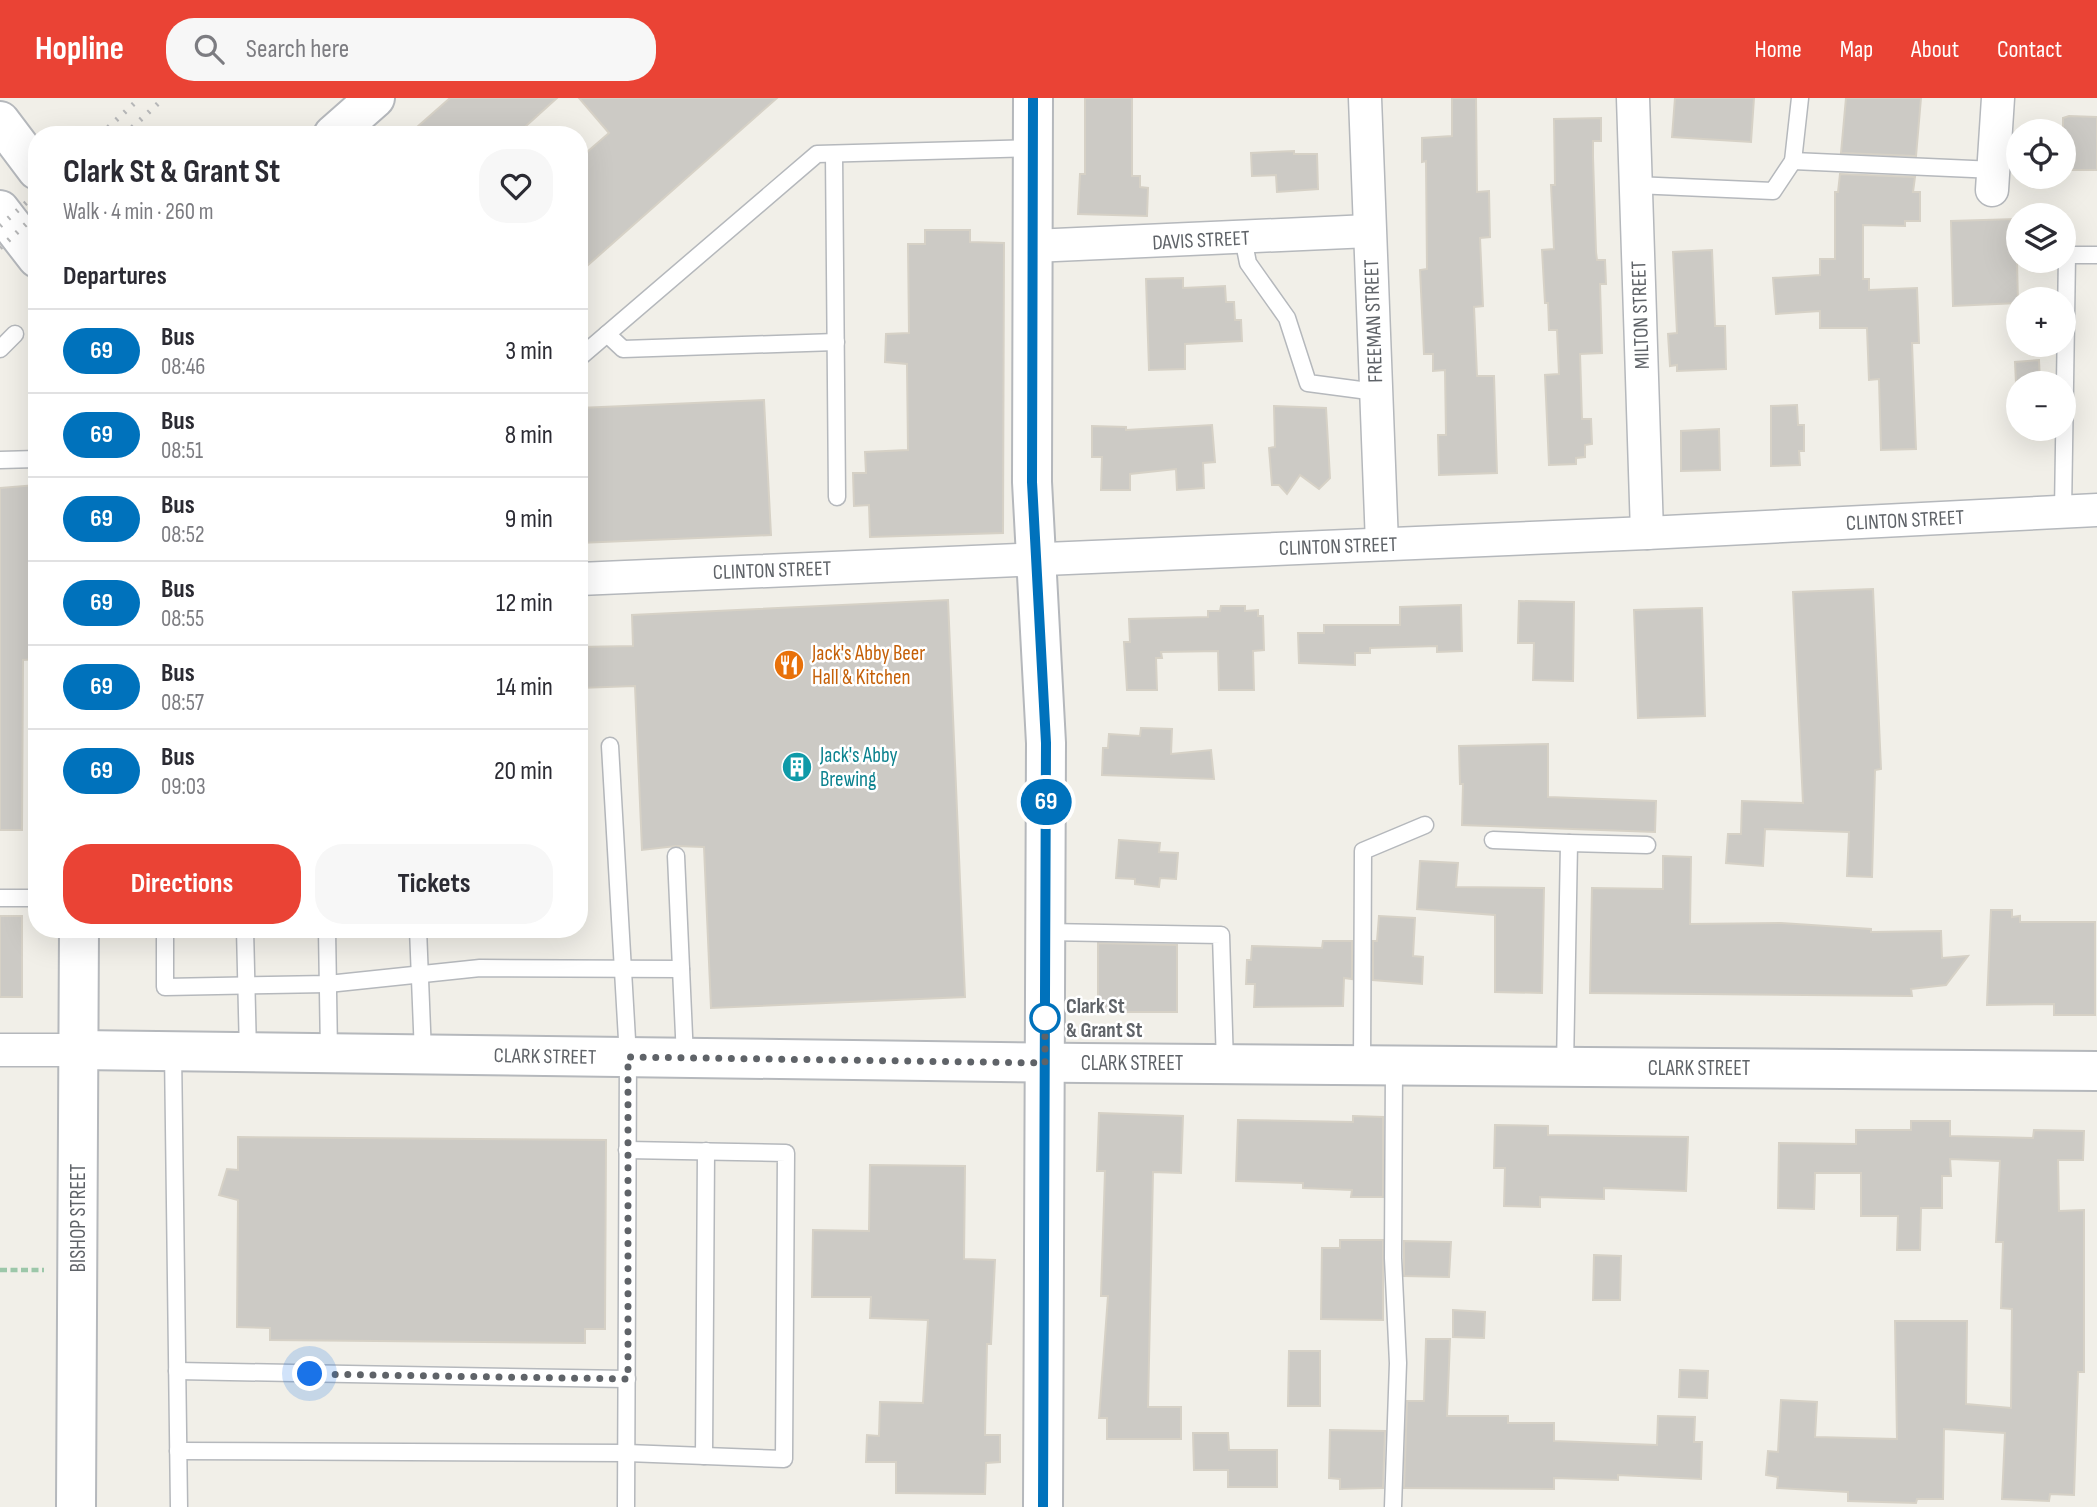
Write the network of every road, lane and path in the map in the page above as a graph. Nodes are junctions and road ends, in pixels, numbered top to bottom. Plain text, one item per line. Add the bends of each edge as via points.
1 (375, 98) edge
2 (1033, 98) edge
3 (1365, 98) edge
4 (1633, 98) edge
5 (1800, 98) edge
6 (1998, 98) edge
7 (0, 121) edge
8 (343, 126) edge
9 (1033, 148) junction
10 (834, 154) junction
11 (28, 158) edge
12 (1793, 161) junction
13 (1994, 180) joint
14 (1635, 185) junction
15 (0, 210) edge
16 (1369, 231) junction
17 (1242, 237) junction
18 (28, 246) edge
19 (1033, 246) junction
20 (2097, 255) edge
21 (15, 334) dead end
22 (607, 334) junction
23 (835, 342) junction
24 (0, 349) edge
25 (588, 350) edge
26 (1376, 393) junction
27 (28, 458) edge
28 (0, 460) edge
29 (837, 497) dead end
30 (2097, 510) edge
31 (2063, 512) junction
32 (1647, 533) junction
33 (1382, 544) junction
34 (1036, 559) junction
35 (588, 579) edge
36 (610, 746) dead end
37 (1425, 825) dead end
38 (1493, 840) dead end
39 (1569, 843) junction
40 (1647, 845) dead end
41 (676, 856) dead end
42 (0, 898) edge
43 (28, 898) edge
44 (1046, 932) junction
45 (79, 938) edge
46 (165, 938) edge
47 (245, 938) edge
48 (327, 938) edge
49 (418, 938) edge
50 (681, 969) junction
51 (623, 971) junction
52 (420, 975) junction
53 (328, 984) junction
54 (246, 986) junction
55 (0, 1050) edge
56 (78, 1050) junction
57 (173, 1051) junction
58 (248, 1052) junction
59 (329, 1054) junction
60 (423, 1055) junction
61 (628, 1057) junction
62 (685, 1058) junction
63 (1045, 1063) junction
64 (1225, 1064) junction
65 (1378, 1065) junction
66 (1565, 1067) junction
67 (2097, 1071) edge
68 (628, 1150) junction
69 (706, 1152) junction
70 (0, 1270) edge
71 (44, 1270) dead end
72 (177, 1371) junction
73 (628, 1379) junction
74 (178, 1451) junction
75 (627, 1453) junction
76 (704, 1456) junction
77 (76, 1507) edge
78 (179, 1507) edge
79 (626, 1507) edge
80 (1043, 1507) edge
81 (1393, 1507) edge

1 - 8 street
2 - 9 street
3 - 16 street, FREEMAN STREET
4 - 14 street, MILTON STREET
5 - 12 lane
6 - 13 street
7 - 11 street
9 - 10 lane
9 - 19 street
10 - 22 lane via 817,154
10 - 23 lane
12 - 13 lane
12 - 14 lane via 1773,191
14 - 32 street, MILTON STREET
15 - 18 street
16 - 17 street, DAVIS STREET
16 - 26 street, FREEMAN STREET
17 - 19 street, DAVIS STREET
17 - 26 lane via 1248,263 1287,318 1308,383
19 - 34 street
20 - 31 lane via 2067,255
21 - 24 lane
22 - 23 lane via 623,349
22 - 25 lane
23 - 29 lane
26 - 33 street, FREEMAN STREET
27 - 28 lane
30 - 31 street, CLINTON STREET
31 - 32 street, CLINTON STREET
32 - 33 street, CLINTON STREET
33 - 34 street, CLINTON STREET
34 - 35 street, CLINTON STREET
34 - 44 street via 1046,729
36 - 51 lane
37 - 65 lane via 1363,850
38 - 39 lane
39 - 40 lane
39 - 66 lane
41 - 50 lane
42 - 43 lane
44 - 63 street
44 - 64 lane via 1221,935
45 - 56 street, BISHOP STREET
46 - 54 lane via 165,987
47 - 54 lane
48 - 53 lane
49 - 52 lane
50 - 51 lane
50 - 62 lane
51 - 52 lane via 480,968
51 - 61 lane
52 - 53 lane
52 - 60 lane
53 - 54 lane
53 - 59 lane
54 - 58 lane
55 - 56 street, CLARK STREET
56 - 57 street, CLARK STREET
56 - 77 street, BISHOP STREET
57 - 58 street, CLARK STREET
57 - 72 lane
58 - 59 street, CLARK STREET
59 - 60 street, CLARK STREET
60 - 61 street, CLARK STREET
61 - 62 street, CLARK STREET
61 - 68 lane
62 - 63 street, CLARK STREET
63 - 64 street, CLARK STREET
63 - 80 street
64 - 65 street, CLARK STREET
65 - 66 street, CLARK STREET
65 - 81 lane via 1398,1363
66 - 67 street, CLARK STREET
68 - 69 lane
68 - 73 lane
69 - 76 lane
69 - 76 lane via 786,1153 786,1167 784,1459
70 - 71 path
72 - 73 lane
72 - 74 lane
73 - 75 lane
74 - 75 lane
74 - 78 lane
75 - 76 lane
75 - 79 lane

